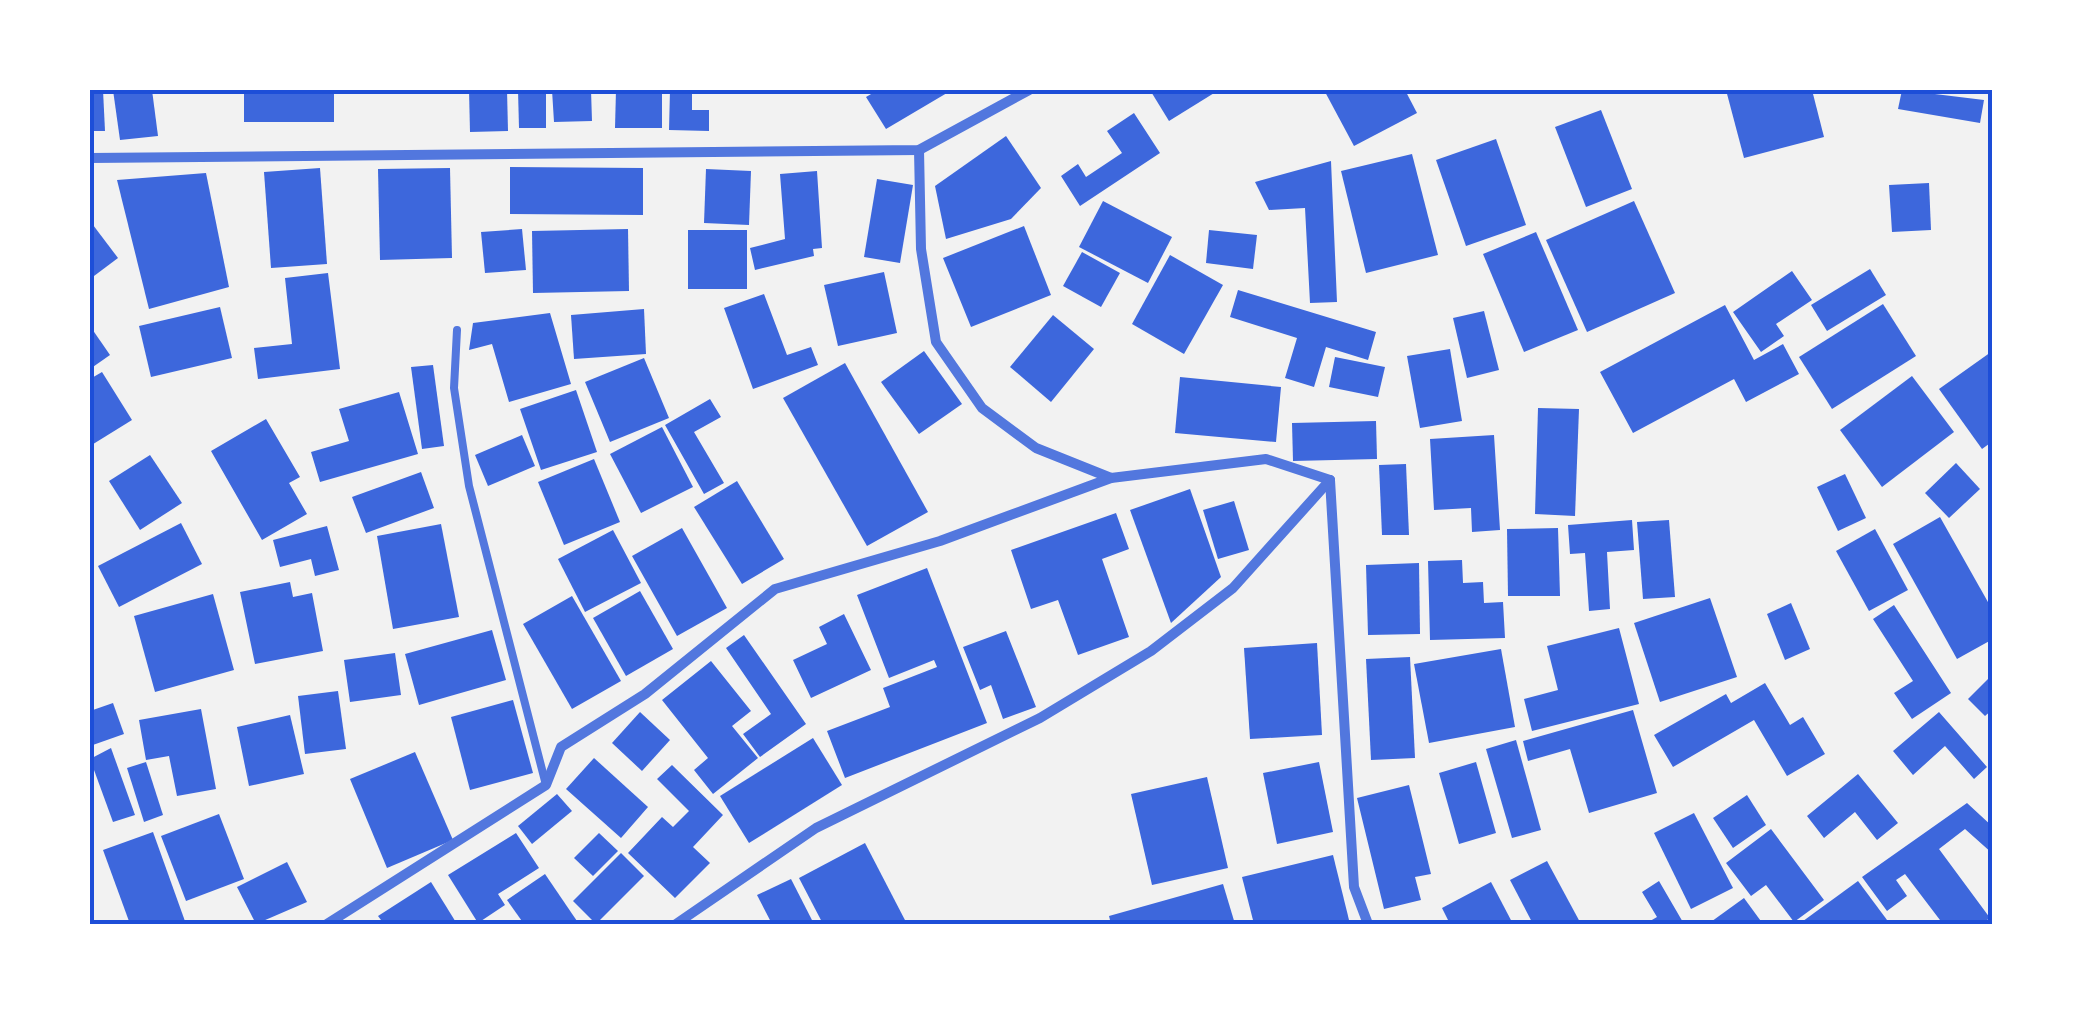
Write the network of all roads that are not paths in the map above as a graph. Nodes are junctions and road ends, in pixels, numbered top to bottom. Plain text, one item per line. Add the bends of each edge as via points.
1 (1029, 90) edge
2 (920, 150) junction
3 (90, 158) edge
4 (458, 330) dead end
5 (1110, 478) junction
6 (1330, 480) junction
7 (546, 785) junction
8 (335, 922) edge
9 (676, 924) edge
10 (1368, 924) edge

1 - 2 street
2 - 3 street
2 - 5 street via 921,250 936,342 982,408 1036,448
4 - 7 lane via 454,388 469,486
5 - 6 street via 1266,458
5 - 7 street via 940,542 776,589 646,694 561,747
6 - 9 street via 1234,588 1150,651 1040,718 816,828
6 - 10 street via 1354,887
7 - 8 street

